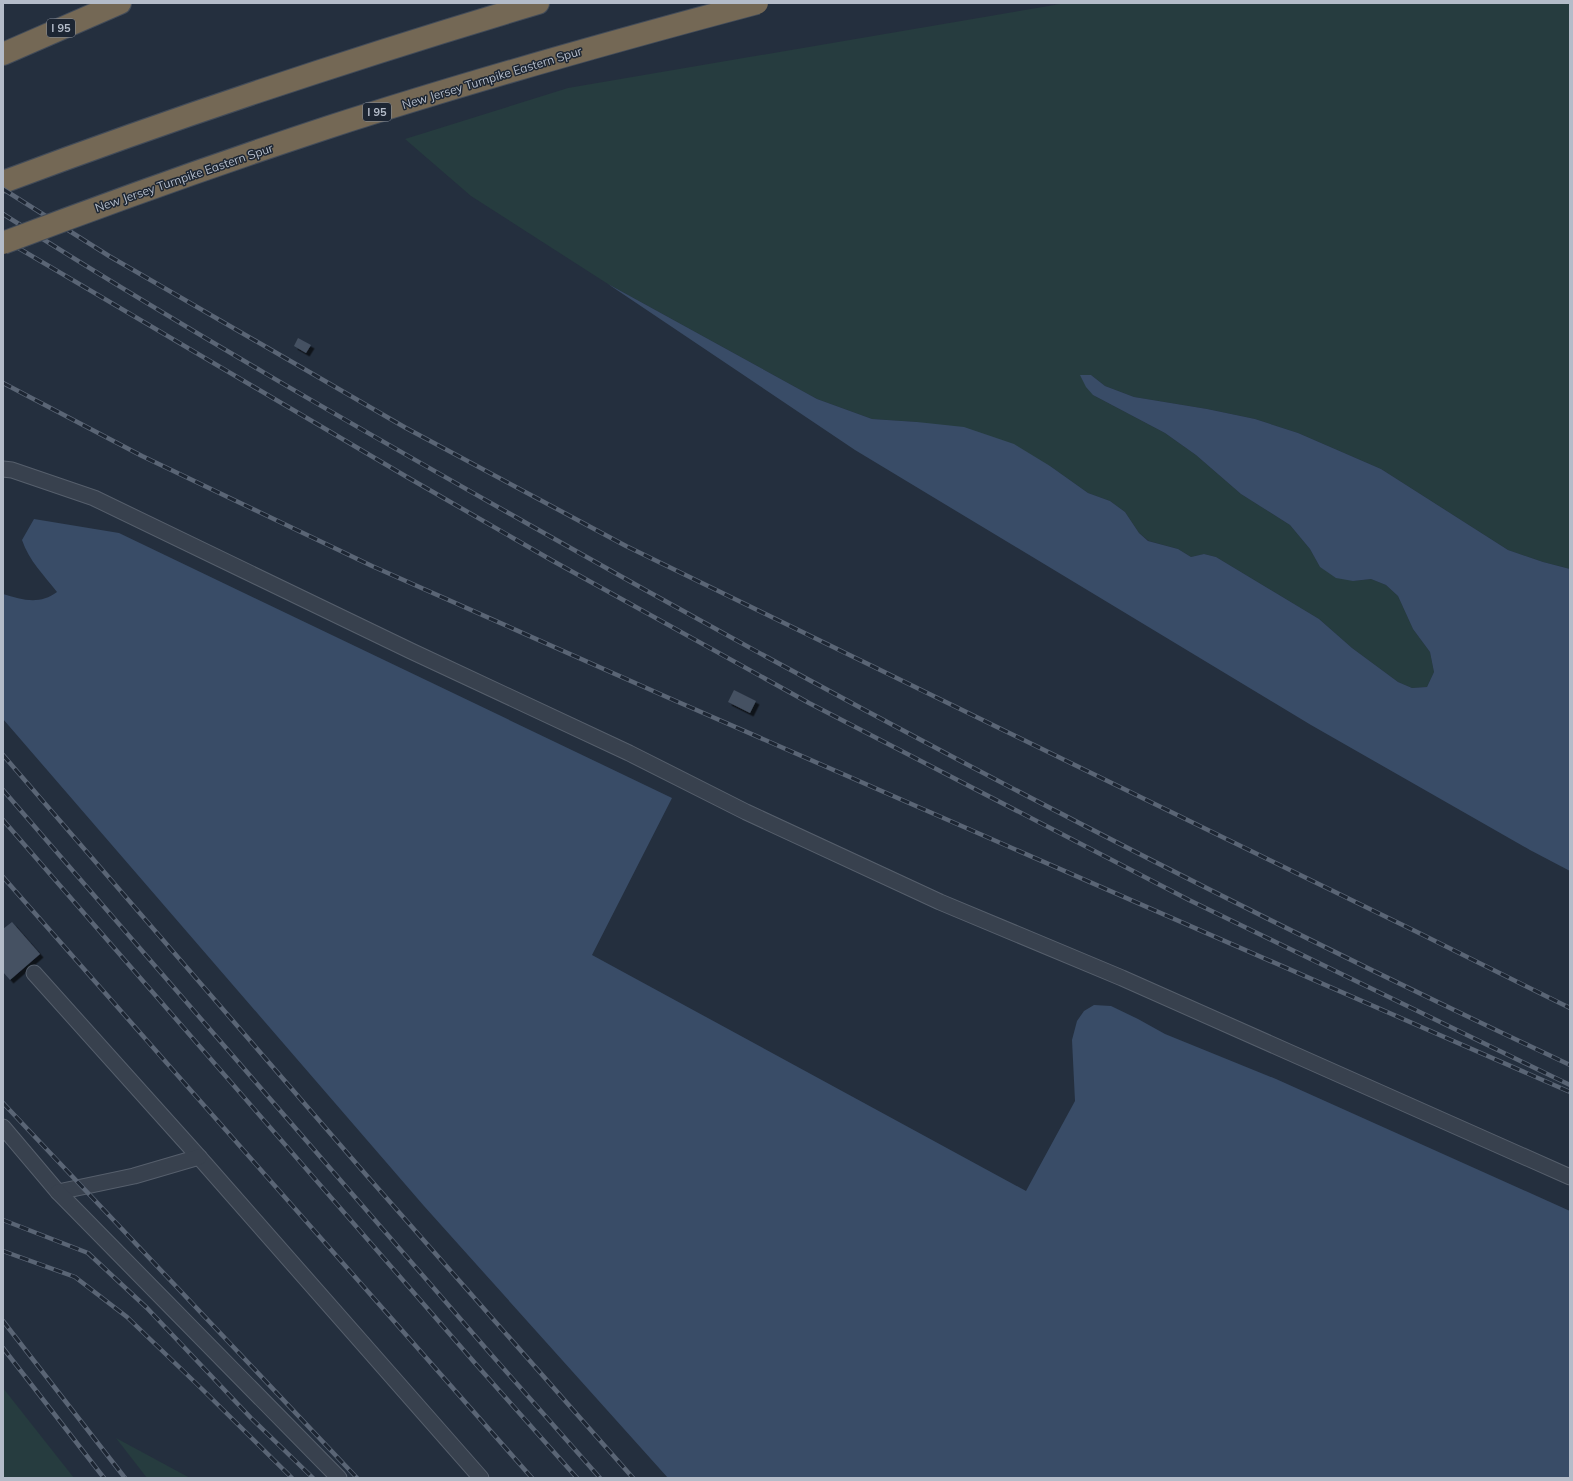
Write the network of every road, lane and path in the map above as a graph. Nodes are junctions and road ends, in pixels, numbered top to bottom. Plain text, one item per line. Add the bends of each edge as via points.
1 (120, 3) edge
2 (538, 3) edge
3 (757, 3) edge
4 (3, 54) edge
5 (3, 182) edge
6 (3, 243) edge
7 (3, 469) edge
8 (34, 973) dead end
9 (3, 1127) edge
10 (199, 1157) junction
11 (1570, 1177) edge
12 (58, 1192) junction
13 (339, 1478) edge
14 (481, 1478) edge

1 - 4 highway, I 95
2 - 5 highway via 236,98
3 - 6 highway, New Jersey Turnpike Eastern Spur / I 95, bridge via 498,75 328,128
7 - 11 lane via 94,498 404,648 629,752 821,848 940,902 1136,984
8 - 10 lane
9 - 12 lane
10 - 12 lane via 134,1176
10 - 14 lane
12 - 13 lane

